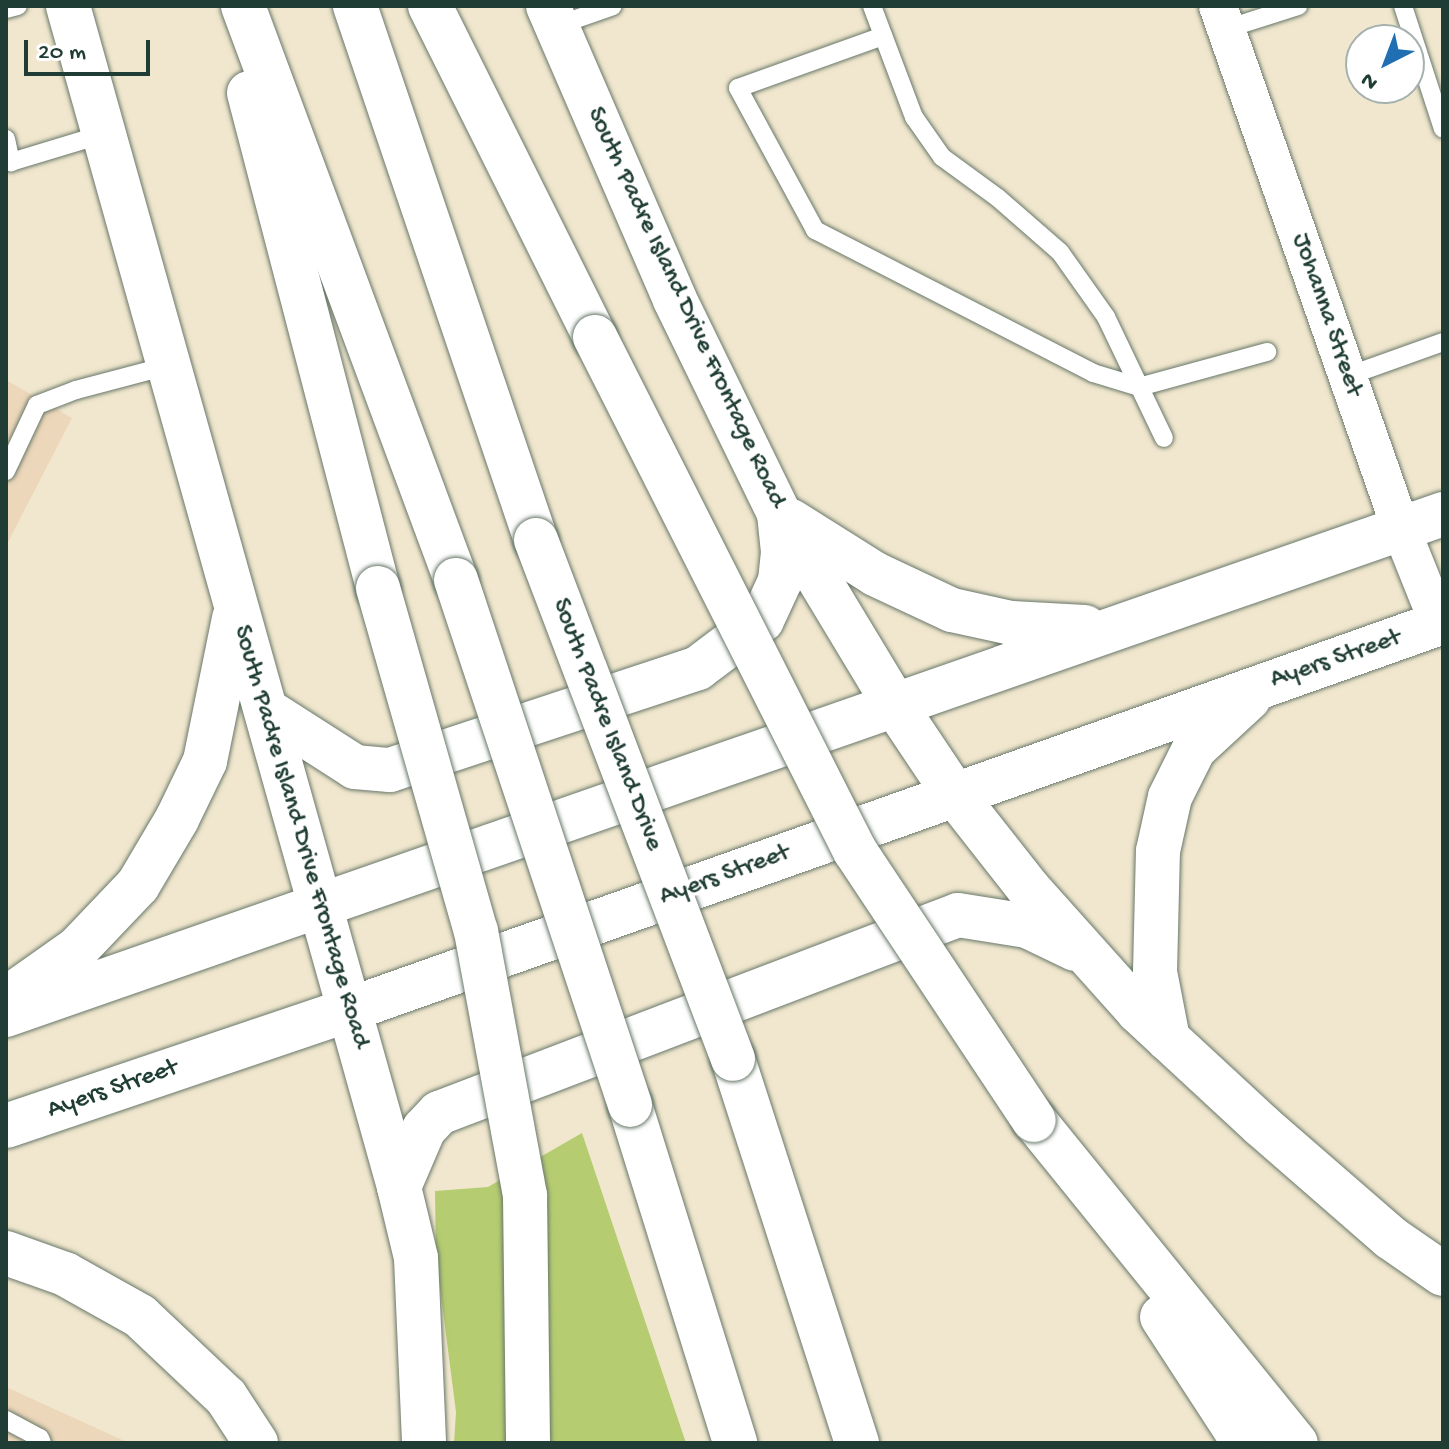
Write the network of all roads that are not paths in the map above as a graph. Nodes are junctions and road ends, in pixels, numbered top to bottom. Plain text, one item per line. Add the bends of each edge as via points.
1 (18, 6) edge
2 (68, 6) edge
3 (226, 6) edge
4 (243, 6) edge
5 (355, 6) edge
6 (430, 6) edge
7 (613, 6) edge
8 (872, 6) edge
9 (1298, 6) edge
10 (1403, 6) edge
11 (6, 9) edge
12 (552, 16) edge
13 (1222, 17) edge
14 (883, 36) junction
15 (1443, 129) edge
16 (104, 134) junction
17 (6, 139) edge
18 (1443, 342) edge
19 (1267, 352) dead end
20 (167, 366) junction
21 (1348, 376) junction
22 (1139, 387) junction
23 (1164, 438) dead end
24 (11, 447) edge
25 (6, 471) edge
26 (779, 513) junction
27 (1443, 514) edge
28 (1401, 529) junction
29 (235, 611) junction
30 (1441, 623) edge
31 (1106, 628) junction
32 (1262, 686) junction
33 (894, 704) junction
34 (266, 710) junction
35 (955, 795) junction
36 (320, 904) junction
37 (1088, 955) junction
38 (6, 999) edge
39 (351, 1009) junction
40 (6, 1015) edge
41 (1168, 1039) junction
42 (1034, 1120) junction
43 (6, 1126) edge
44 (399, 1187) junction
45 (6, 1253) edge
46 (1443, 1274) edge
47 (6, 1420) edge
48 (42, 1443) edge
49 (256, 1443) edge
50 (424, 1443) edge
51 (528, 1443) edge
52 (735, 1443) edge
53 (857, 1443) edge
54 (1244, 1443) edge
55 (1296, 1443) edge

1 - 11 lane
2 - 16 main road, South Padre Island Drive Frontage Road
3 - 51 main road, bridge via 378,588 476,931 525,1195
4 - 52 main road, bridge via 456,580 630,1105
5 - 53 main road, South Padre Island Drive, bridge via 536,540 733,1059
6 - 42 main road, bridge via 855,851
7 - 12 lane
8 - 14 lane
9 - 13 lane
10 - 15 lane
12 - 26 main road, South Padre Island Drive Frontage Road via 675,300
13 - 21 street, Johanna Street
14 - 22 lane via 914,117 942,157 1060,252 1106,317
14 - 22 lane via 738,88 815,230 1093,373
16 - 17 lane via 11,162
16 - 20 main road, South Padre Island Drive Frontage Road
18 - 21 lane
19 - 22 lane
20 - 24 lane via 37,405
20 - 29 main road, South Padre Island Drive Frontage Road
21 - 28 street, Johanna Street
22 - 23 lane
24 - 25 lane
26 - 31 main road via 875,574 952,610 1011,623
26 - 33 main road, South Padre Island Drive Frontage Road
26 - 34 main road via 780,581 762,620 698,668 390,770 355,767
27 - 28 main road
28 - 30 street, Johanna Street
28 - 31 main road
29 - 34 main road, South Padre Island Drive Frontage Road
29 - 38 main road via 205,761 170,832 138,885 78,948
30 - 32 main road, Ayers Street
31 - 33 main road
32 - 35 main road, Ayers Street
32 - 41 main road via 1194,749 1170,797 1158,851 1155,972
33 - 35 main road, South Padre Island Drive Frontage Road
33 - 36 main road
34 - 36 main road, South Padre Island Drive Frontage Road
35 - 37 main road, South Padre Island Drive Frontage Road
35 - 39 main road, Ayers Street
36 - 39 main road, South Padre Island Drive Frontage Road
36 - 40 main road
37 - 41 main road, South Padre Island Drive Frontage Road
37 - 44 main road via 1027,926 958,915 439,1113 424,1129
39 - 43 main road, Ayers Street
39 - 44 main road, South Padre Island Drive Frontage Road
41 - 46 main road, South Padre Island Drive Frontage Road via 1391,1238
42 - 54 main road
42 - 55 main road
44 - 50 main road, South Padre Island Drive Frontage Road via 416,1258
45 - 49 main road via 65,1274 140,1316 226,1397
47 - 48 lane

